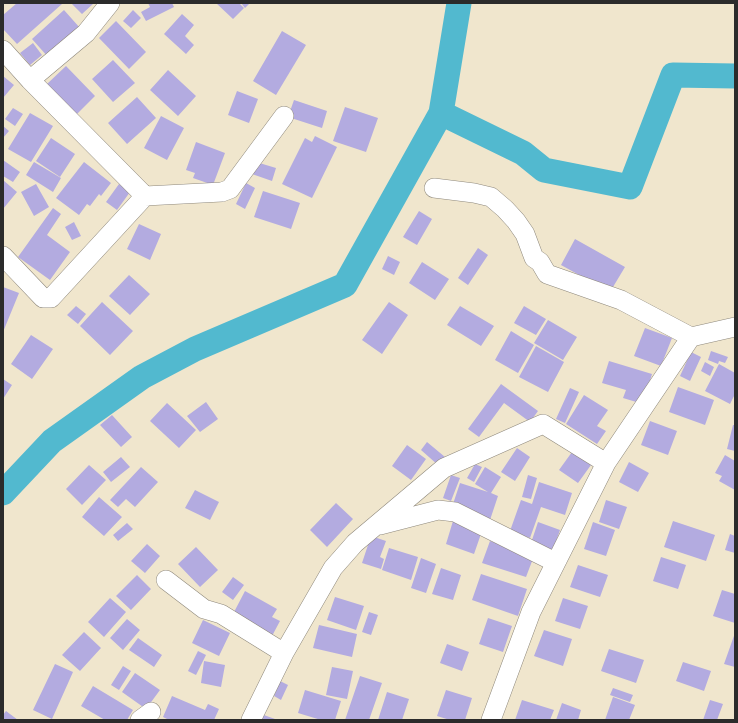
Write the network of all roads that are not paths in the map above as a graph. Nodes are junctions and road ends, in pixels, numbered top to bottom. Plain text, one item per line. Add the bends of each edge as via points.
1 (110, 3) edge
2 (3, 50) edge
3 (30, 80) junction
4 (284, 116) dead end
5 (434, 188) dead end
6 (145, 196) junction
7 (3, 256) edge
8 (735, 327) edge
9 (691, 337) junction
10 (606, 463) junction
11 (375, 526) junction
12 (555, 562) junction
13 (166, 580) dead end
14 (284, 653) junction
15 (251, 720) edge
16 (491, 720) edge

1 - 3 street via 86,33
2 - 3 street
3 - 6 street
4 - 6 street via 230,189 222,192
5 - 9 street via 491,197 516,221 525,234 534,258 540,262 547,274 621,300
6 - 7 street via 51,298 43,298
8 - 9 street
9 - 10 street
10 - 11 street via 543,424 444,468
10 - 12 street
11 - 12 street via 438,510 455,512
11 - 14 street via 355,543 333,568
12 - 16 street via 531,612
13 - 14 street via 204,609 221,614
14 - 15 street

